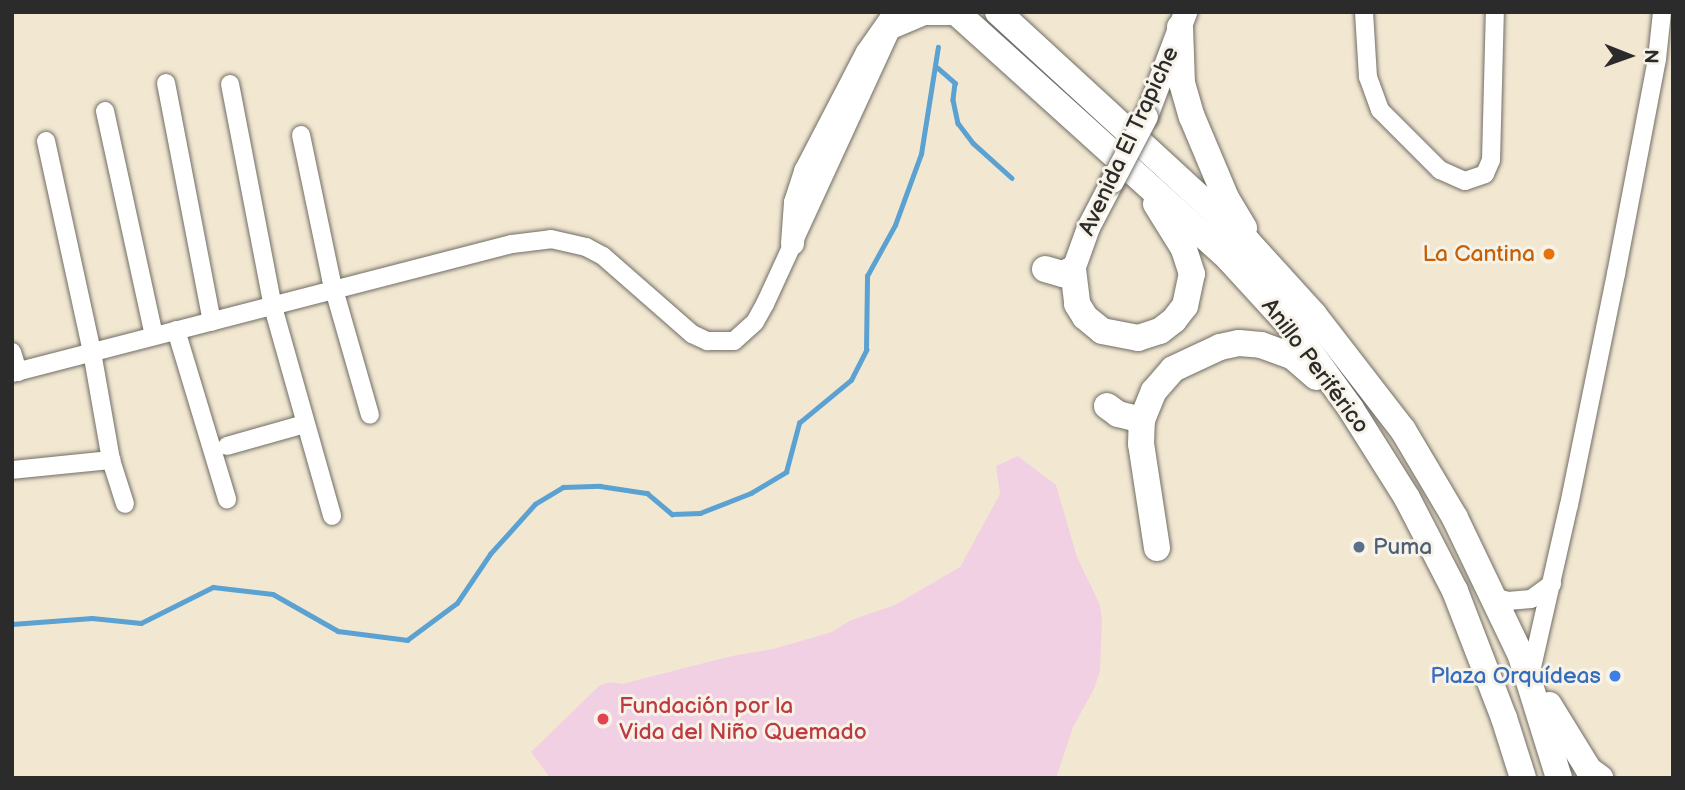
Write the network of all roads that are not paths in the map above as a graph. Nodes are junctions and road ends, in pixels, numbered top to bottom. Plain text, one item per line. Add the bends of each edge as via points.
1 (998, 12) edge
2 (1024, 12) edge
3 (1364, 12) edge
4 (1495, 12) edge
5 (1662, 12) edge
6 (958, 14) edge
7 (1173, 16) edge
8 (896, 18) edge
9 (1054, 66) junction
10 (166, 83) dead end
11 (230, 84) dead end
12 (105, 111) dead end
13 (301, 135) dead end
14 (46, 141) dead end
15 (1140, 178) junction
16 (792, 243) junction
17 (1261, 256) junction
18 (1045, 269) dead end
19 (1073, 269) junction
20 (334, 290) junction
21 (273, 307) junction
22 (212, 322) junction
23 (176, 330) junction
24 (155, 335) junction
25 (12, 352) edge
26 (92, 352) junction
27 (15, 372) edge
28 (1107, 406) dead end
29 (1351, 409) junction
30 (370, 415) dead end
31 (1142, 420) junction
32 (305, 424) junction
33 (227, 446) dead end
34 (111, 460) junction
35 (12, 470) edge
36 (227, 499) dead end
37 (125, 504) dead end
38 (332, 516) dead end
39 (1157, 548) dead end
40 (1552, 584) junction
41 (1494, 597) junction
42 (1484, 666) junction
43 (1531, 682) junction
44 (1503, 778) edge
45 (1523, 778) edge
46 (1559, 778) edge
47 (1600, 778) edge

1 - 9 highway, Anillo Periférico
2 - 9 highway
3 - 4 street via 1368,77 1376,103 1392,125 1440,170 1465,181 1485,174 1491,160
5 - 40 street via 1616,274
6 - 8 street
6 - 15 highway, Anillo Periférico
7 - 17 highway via 1182,83 1192,117 1226,198
7 - 19 main road, Avenida El Trapiche, bridge via 1146,116 1088,228
8 - 16 street
8 - 16 main road via 867,52 805,171 795,202
9 - 17 highway, Anillo Periférico
10 - 22 street
11 - 21 street
12 - 24 street
13 - 20 street
14 - 26 street
15 - 19 highway via 1190,261 1191,290 1174,320 1160,331 1138,338 1102,331 1077,304
15 - 29 highway, Anillo Periférico via 1239,269 1295,331
16 - 20 street via 755,322 734,341 721,343 692,334 603,256 560,240 510,245
17 - 41 highway, Anillo Periférico via 1314,315 1403,430 1455,518
18 - 19 highway via 1063,274
20 - 21 street
20 - 30 street
21 - 22 street
21 - 32 street
22 - 23 street
23 - 24 street
23 - 36 street
24 - 26 street
25 - 27 street
26 - 27 street
26 - 34 street
28 - 31 highway
29 - 31 highway via 1292,356 1240,343 1220,346 1173,369 1154,391
29 - 42 highway, Anillo Periférico via 1413,511 1455,592
31 - 39 highway via 1141,444
32 - 33 street
32 - 38 street
34 - 35 street
34 - 37 street
40 - 41 street via 1531,599
40 - 43 street
41 - 43 highway, Anillo Periférico
42 - 44 highway
42 - 45 highway, Anillo Periférico
43 - 46 highway, Anillo Periférico
43 - 47 highway via 1589,770

